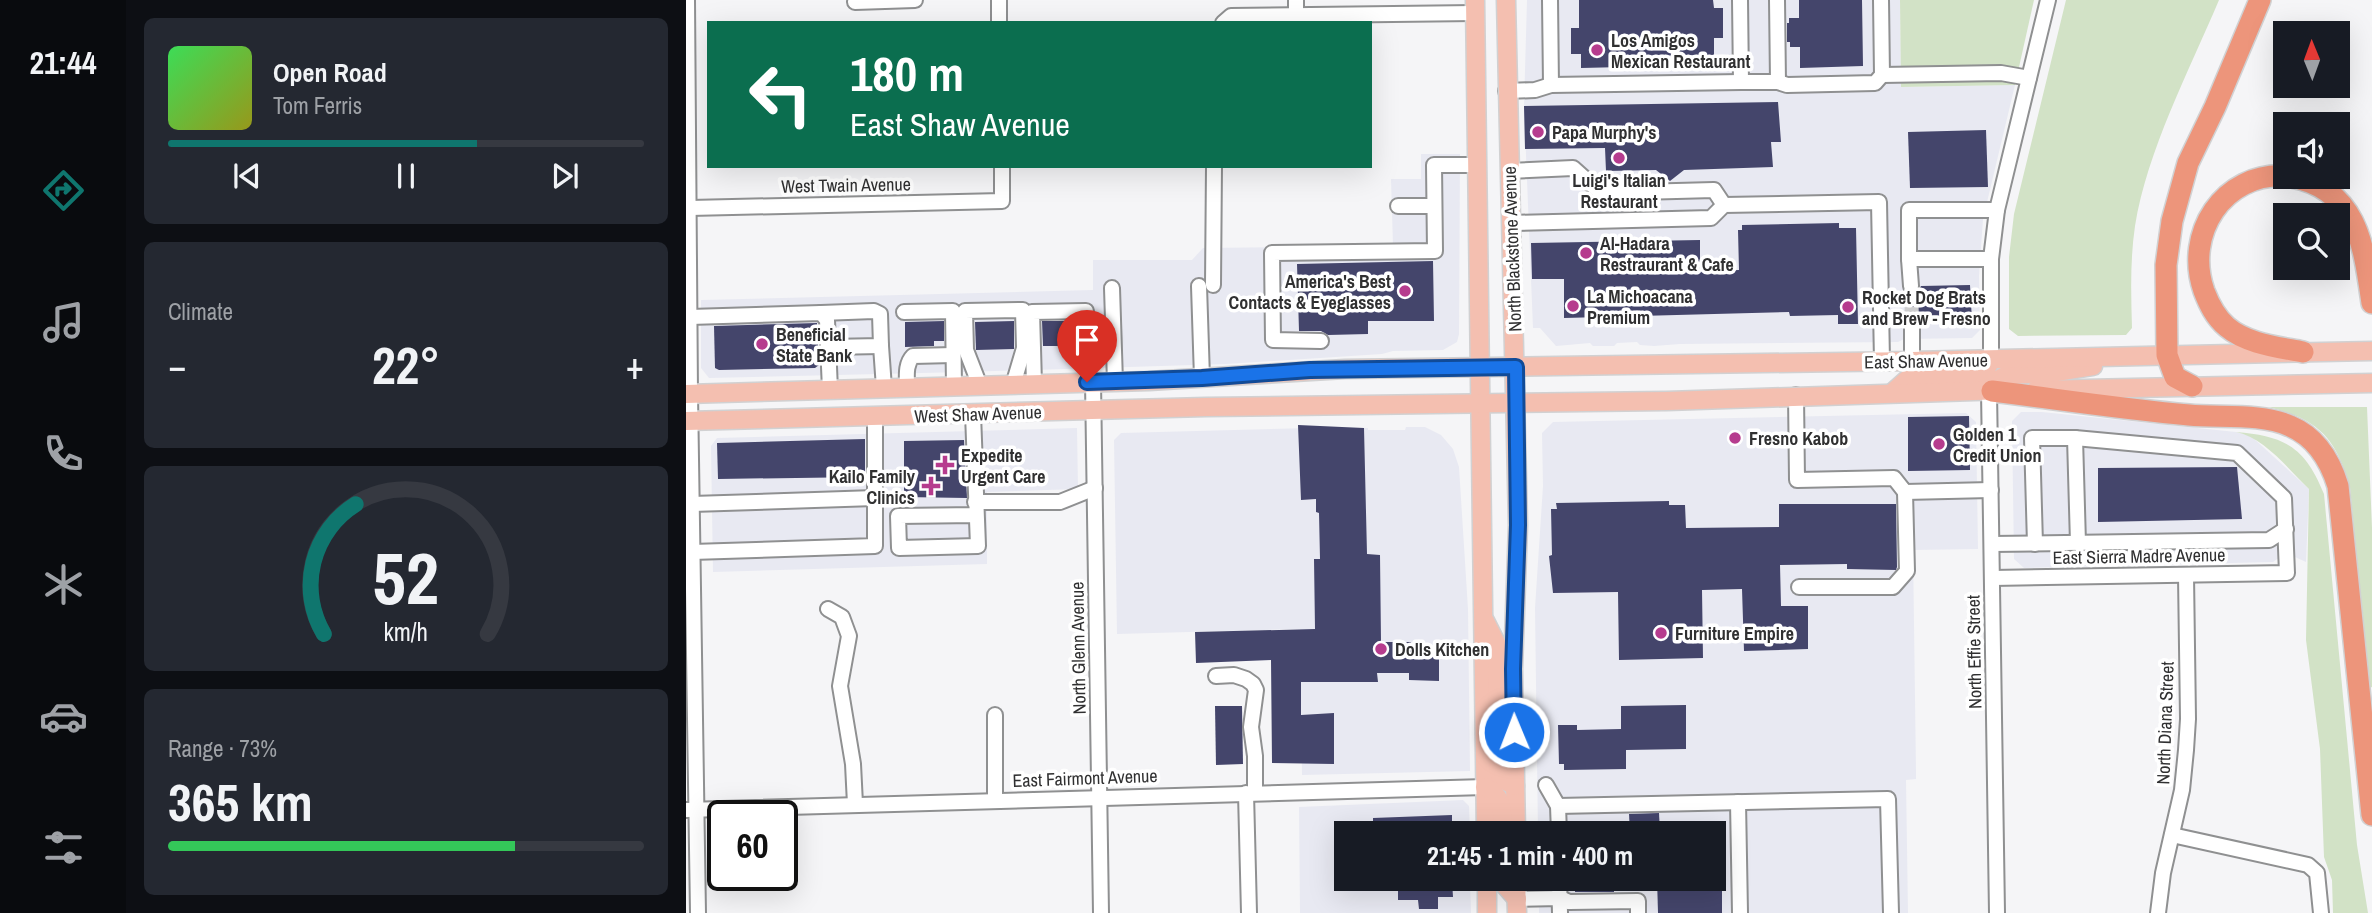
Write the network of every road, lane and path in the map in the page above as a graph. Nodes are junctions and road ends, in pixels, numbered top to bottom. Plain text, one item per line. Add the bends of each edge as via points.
1 (687, 0) edge
2 (915, 0) edge
3 (999, 0) edge
4 (1506, 0) edge
5 (1550, 0) edge
6 (1740, 0) edge
7 (1777, 0) edge
8 (1881, 0) edge
9 (2048, 0) edge
10 (2260, 0) edge
11 (855, 2) dead end
12 (1439, 7) edge
13 (1475, 7) edge
14 (1296, 8) edge
15 (999, 21) edge
16 (1225, 21) edge
17 (1882, 75) junction
18 (2029, 78) junction
19 (1741, 82) junction
20 (1778, 82) junction
21 (1551, 85) junction
22 (1506, 91) junction
23 (687, 121) edge
24 (688, 136) edge
25 (1476, 165) junction
26 (1002, 168) edge
27 (1214, 168) edge
28 (1508, 171) junction
29 (2273, 177) edge
30 (2325, 189) edge
31 (1724, 205) junction
32 (1398, 206) dead end
33 (1434, 206) junction
34 (690, 208) junction
35 (1997, 210) junction
36 (1511, 223) junction
37 (1909, 259) junction
38 (1991, 259) junction
39 (1911, 286) tunnel mouth
40 (1112, 288) dead end
41 (688, 292) edge
42 (2372, 303) edge
43 (904, 312) dead end
44 (821, 313) junction
45 (690, 317) junction
46 (1912, 323) tunnel mouth
47 (1321, 341) dead end
48 (881, 346) junction
49 (828, 347) junction
50 (2372, 351) edge
51 (2303, 352) junction
52 (953, 355) junction
53 (2167, 355) junction
54 (1991, 360) junction
55 (1882, 361) junction
56 (1912, 361) junction
57 (1516, 367) junction
58 (1480, 368) junction
59 (1202, 378) junction
60 (1090, 382) junction
61 (1115, 382) junction
62 (2372, 383) edge
63 (1013, 384) junction
64 (1034, 384) junction
65 (954, 386) junction
66 (980, 386) junction
67 (2192, 386) junction
68 (884, 388) junction
69 (907, 388) junction
70 (830, 390) junction
71 (1991, 391) junction
72 (1892, 393) junction
73 (688, 394) edge
74 (1796, 395) junction
75 (1516, 401) junction
76 (1480, 402) junction
77 (1093, 411) junction
78 (973, 414) junction
79 (875, 416) junction
80 (688, 421) edge
81 (2075, 438) junction
82 (1095, 488) junction
83 (1991, 491) junction
84 (1905, 492) junction
85 (875, 498) junction
86 (690, 499) edge
87 (976, 508) junction
88 (2286, 528) junction
89 (2078, 543) junction
90 (1992, 544) junction
91 (2035, 544) junction
92 (692, 552) junction
93 (2186, 575) junction
94 (1993, 578) junction
95 (1799, 587) dead end
96 (690, 608) edge
97 (828, 609) dead end
98 (1483, 618) junction
99 (1216, 676) dead end
100 (995, 715) dead end
101 (1546, 785) dead end
102 (1515, 786) junction
103 (1485, 787) junction
104 (1251, 793) junction
105 (1099, 797) junction
106 (995, 800) junction
107 (1738, 802) junction
108 (855, 804) junction
109 (1558, 806) junction
110 (692, 810) edge
111 (2372, 816) edge
112 (1486, 821) edge
113 (1502, 821) edge
114 (1516, 821) edge
115 (1559, 821) edge
116 (2172, 835) junction
117 (1487, 891) edge
118 (1508, 891) edge
119 (1560, 891) edge
120 (1560, 898) junction
121 (1517, 906) edge
122 (1597, 907) edge
123 (698, 913) edge
124 (1101, 913) edge
125 (1249, 913) edge
126 (1487, 913) edge
127 (1560, 913) edge
128 (1638, 913) edge
129 (1740, 913) edge
130 (1891, 913) edge
131 (1997, 913) edge
132 (2158, 913) edge
133 (2321, 913) edge

1 - 23 street
2 - 11 street
3 - 15 street
4 - 22 main road, North Blackstone Avenue
5 - 21 street
6 - 19 street
7 - 20 street
8 - 17 street
9 - 18 street
10 - 53 highway via 2188,163 2175,206 2166,265
12 - 13 street
12 - 14 street
13 - 25 main road, North Blackstone Avenue
14 - 16 street via 1231,16
17 - 18 street via 2001,73
17 - 20 street via 1875,83
18 - 35 street
19 - 20 street
19 - 21 street
21 - 22 street
22 - 28 main road, North Blackstone Avenue
23 - 24 street
24 - 34 street
25 - 33 street via 1434,165
25 - 58 main road, North Blackstone Avenue
26 - 34 street, West Twain Avenue via 1002,201
27 - 59 street
28 - 31 street via 1573,168 1601,193 1714,190
28 - 36 main road, North Blackstone Avenue
29 - 51 highway via 2255,179 2219,202 2200,240 2199,269 2208,300 2227,327 2253,341
30 - 42 highway via 2347,211 2363,244
31 - 36 street via 1711,218
31 - 55 street via 1879,202
32 - 33 street
33 - 47 street via 1435,251 1272,253 1273,340
34 - 41 street
35 - 37 street via 1909,210
35 - 38 street
36 - 57 main road, North Blackstone Avenue
37 - 38 street
37 - 39 street
38 - 54 street
40 - 61 street
41 - 45 street
43 - 52 street via 953,311
44 - 45 street
44 - 48 street via 880,314
44 - 49 street via 827,320
45 - 73 street
46 - 56 street
48 - 49 street
48 - 68 street
49 - 70 street
50 - 51 main road, East Shaw Avenue
51 - 53 main road, East Shaw Avenue
52 - 65 street
52 - 69 street via 913,356 907,366
53 - 54 main road, East Shaw Avenue
53 - 67 highway via 2175,377
53 - 71 main road via 2050,373 2007,374 1994,382
54 - 56 main road, East Shaw Avenue
54 - 72 main road via 1984,373 1910,377
55 - 56 main road, East Shaw Avenue
55 - 57 main road, East Shaw Avenue
57 - 58 main road, East Shaw Avenue
57 - 75 main road, North Blackstone Avenue
58 - 59 main road, West Shaw Avenue via 1310,370
58 - 76 main road, North Blackstone Avenue
59 - 61 main road, West Shaw Avenue
60 - 61 main road, West Shaw Avenue
60 - 64 main road, West Shaw Avenue
60 - 64 street, North Glenn Avenue via 1086,311 1032,312
60 - 77 street, North Glenn Avenue
62 - 67 main road, East Shaw Avenue
63 - 64 main road, West Shaw Avenue
63 - 66 main road, West Shaw Avenue
63 - 66 street via 1024,348 1023,310 965,311 966,350
65 - 66 main road, West Shaw Avenue
65 - 69 main road, West Shaw Avenue
67 - 71 main road, East Shaw Avenue
68 - 69 main road, West Shaw Avenue
68 - 70 main road, West Shaw Avenue
70 - 73 main road, West Shaw Avenue
71 - 72 main road, East Shaw Avenue
71 - 83 street, North Effie Street
71 - 111 highway via 2275,421 2305,434 2317,446 2338,486
72 - 74 main road, East Shaw Avenue
73 - 80 street
74 - 75 main road, East Shaw Avenue
74 - 84 street via 1797,480 1894,478
75 - 76 main road, East Shaw Avenue
75 - 102 main road, North Blackstone Avenue
76 - 77 main road, West Shaw Avenue
76 - 98 main road, North Blackstone Avenue
77 - 78 main road, West Shaw Avenue
77 - 82 street, North Glenn Avenue
78 - 79 main road, West Shaw Avenue
78 - 87 street
79 - 80 main road, West Shaw Avenue
79 - 85 street
80 - 86 street
81 - 88 street via 2237,453 2284,498
81 - 89 street
81 - 91 street via 2032,438
82 - 87 street via 1060,502
82 - 105 street, North Glenn Avenue
83 - 84 street
83 - 90 street, North Effie Street
84 - 95 street via 1907,571 1893,587
85 - 86 street
85 - 92 street via 875,546
86 - 92 street
87 - 87 street via 898,516 899,548 978,546
88 - 89 street via 2269,540
88 - 93 street, East Sierra Madre Avenue via 2287,573
89 - 91 street
90 - 91 street
90 - 94 street, North Effie Street
92 - 96 street
93 - 94 street, East Sierra Madre Avenue
93 - 116 street, North Diana Street via 2188,729
94 - 131 street, North Effie Street
96 - 110 street
97 - 108 street via 842,617 849,636 840,686
98 - 102 main road via 1497,645 1499,772
98 - 103 main road, North Blackstone Avenue
99 - 104 street via 1246,679 1256,691
100 - 106 street
101 - 109 street
102 - 114 main road, North Blackstone Avenue
103 - 104 street, East Fairmont Avenue
103 - 112 main road, North Blackstone Avenue
103 - 113 main road via 1496,794
104 - 105 street, East Fairmont Avenue
104 - 125 street
105 - 106 street, East Fairmont Avenue
105 - 124 street, North Glenn Avenue
106 - 108 street, East Fairmont Avenue
107 - 109 street
107 - 129 street
107 - 130 street via 1888,799
108 - 110 street, East Fairmont Avenue
109 - 115 street
110 - 123 street
116 - 132 street, North Diana Street
116 - 133 street via 2308,865 2317,873
117 - 126 main road
118 - 121 main road
119 - 120 street
120 - 121 street
120 - 122 street
120 - 127 street
122 - 128 street via 1637,901

